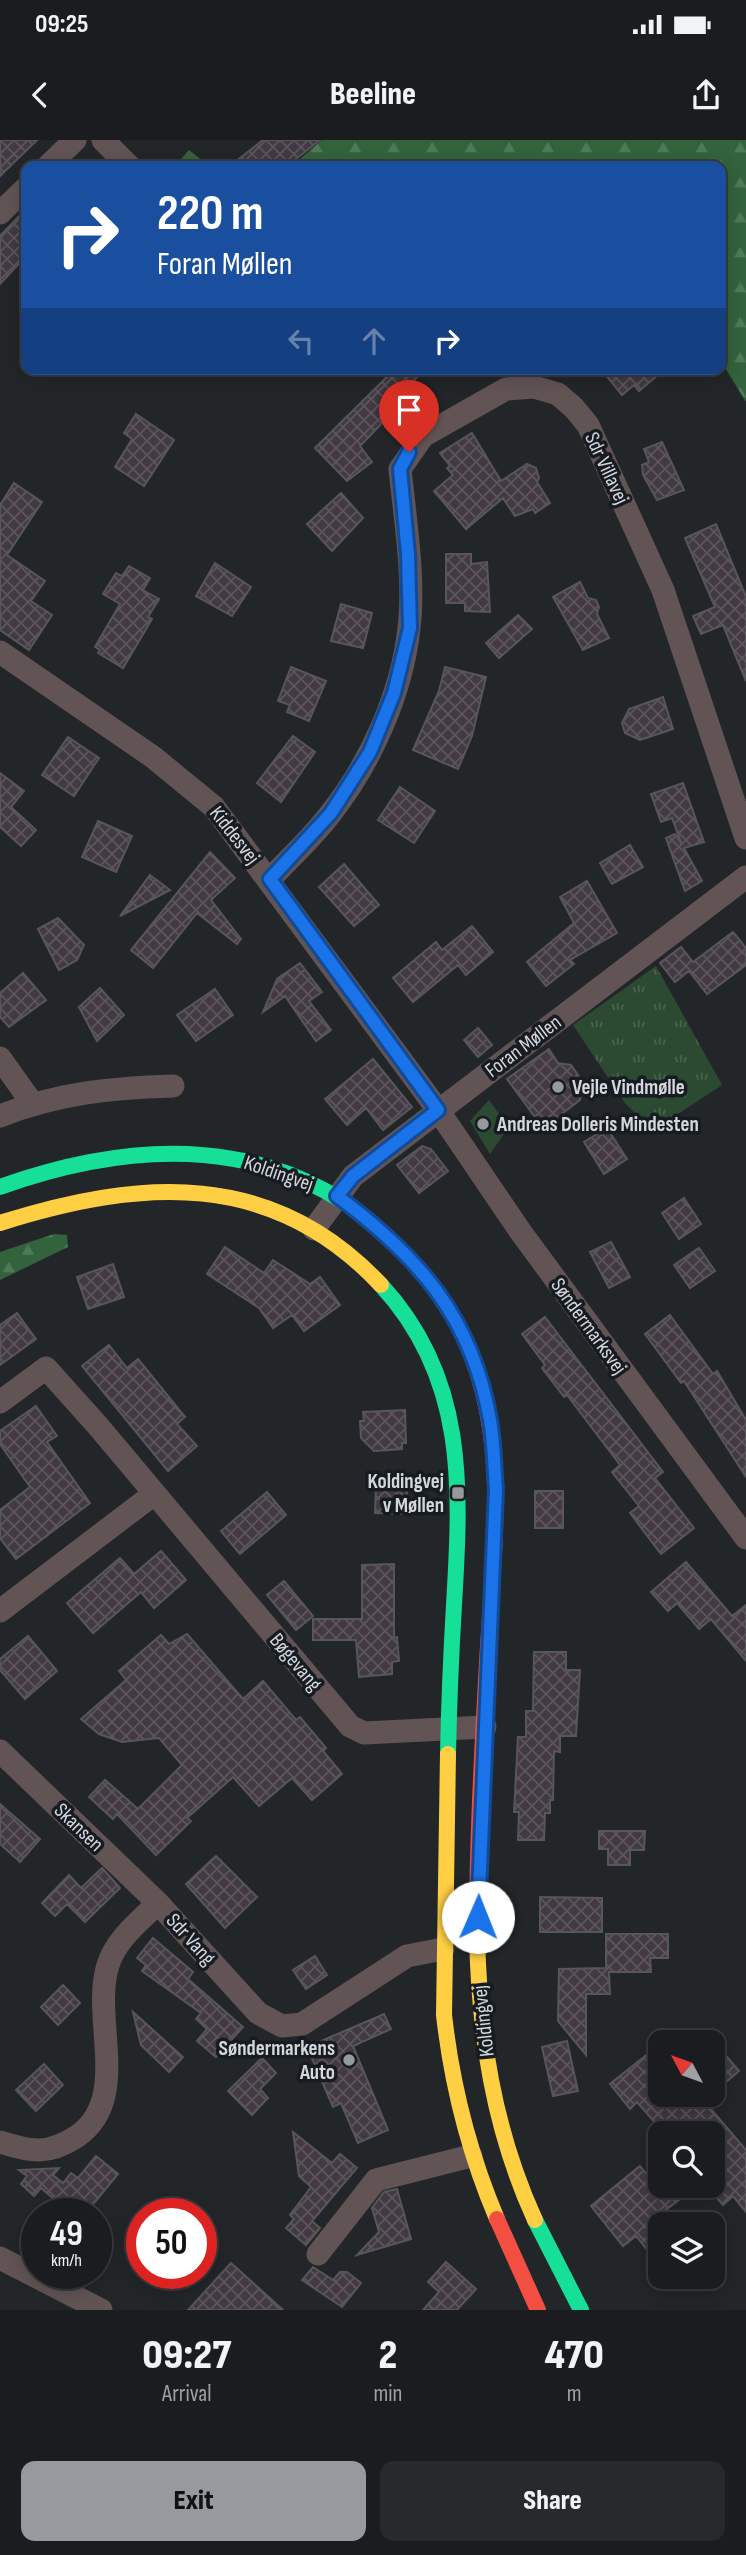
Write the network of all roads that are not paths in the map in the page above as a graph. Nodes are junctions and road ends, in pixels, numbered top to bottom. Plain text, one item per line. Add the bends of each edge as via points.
1 (75, 140) edge
2 (103, 140) edge
3 (53, 161) edge
4 (124, 161) edge
5 (21, 193) edge
6 (0, 213) edge
7 (0, 652) edge
8 (746, 838) edge
9 (746, 877) edge
10 (270, 879) junction
11 (0, 1058) edge
12 (173, 1086) dead end
13 (32, 1103) junction
14 (438, 1110) junction
15 (0, 1116) edge
16 (0, 1187) edge
17 (337, 1196) junction
18 (0, 1223) edge
19 (314, 1229) junction
20 (0, 1402) edge
21 (155, 1494) junction
22 (746, 1538) edge
23 (0, 1611) edge
24 (485, 1727) junction
25 (447, 1729) junction
26 (0, 1751) edge
27 (158, 1903) junction
28 (443, 1950) junction
29 (0, 2141) edge
30 (471, 2156) junction
31 (318, 2253) dead end
32 (0, 2258) edge
33 (101, 2310) edge
34 (538, 2310) edge
35 (581, 2310) edge

1 - 3 street
2 - 4 street
5 - 6 street
7 - 10 street, Kiddesvej via 192,785
8 - 10 street, Sdr Villavej via 663,590 589,425 558,394 534,387 506,388 423,436 400,469 410,628 394,693 370,752 331,813
9 - 14 street, Foran Møllen
10 - 14 street, Kiddesvej
11 - 13 street
12 - 13 street via 105,1088
13 - 15 street
14 - 17 street, Foran Møllen via 353,1176
14 - 22 street, Søndermarksvej via 520,1231
16 - 17 main road, Koldingvej via 54,1169 117,1158 192,1154 262,1162 300,1175
17 - 19 street, Foran Møllen
17 - 24 main road, Koldingvej via 405,1251 429,1279 452,1313 485,1392 496,1489
18 - 19 main road, Koldingvej via 57,1204 117,1193 187,1191 248,1201
19 - 25 main road, Koldingvej via 355,1258 391,1294 419,1335 440,1378 455,1440 458,1493
20 - 21 street, Bøgevang via 46,1368
21 - 23 street
21 - 25 street, Bøgevang via 350,1726 364,1733
24 - 25 street, Bøgevang
24 - 35 main road, Koldingvej via 477,1959 482,2032 494,2099 517,2175
25 - 28 main road, Koldingvej
26 - 27 street, Skansen
27 - 28 street, Sdr Vang via 258,2013 282,2026 302,2024 407,1956
27 - 29 street, Sdr Vang via 121,1939 108,1962 101,1993 106,2078 101,2110 85,2131 59,2148 28,2151
28 - 30 main road, Koldingvej via 444,2017
30 - 31 street via 376,2180
30 - 34 main road, Koldingvej via 494,2219
32 - 33 street

